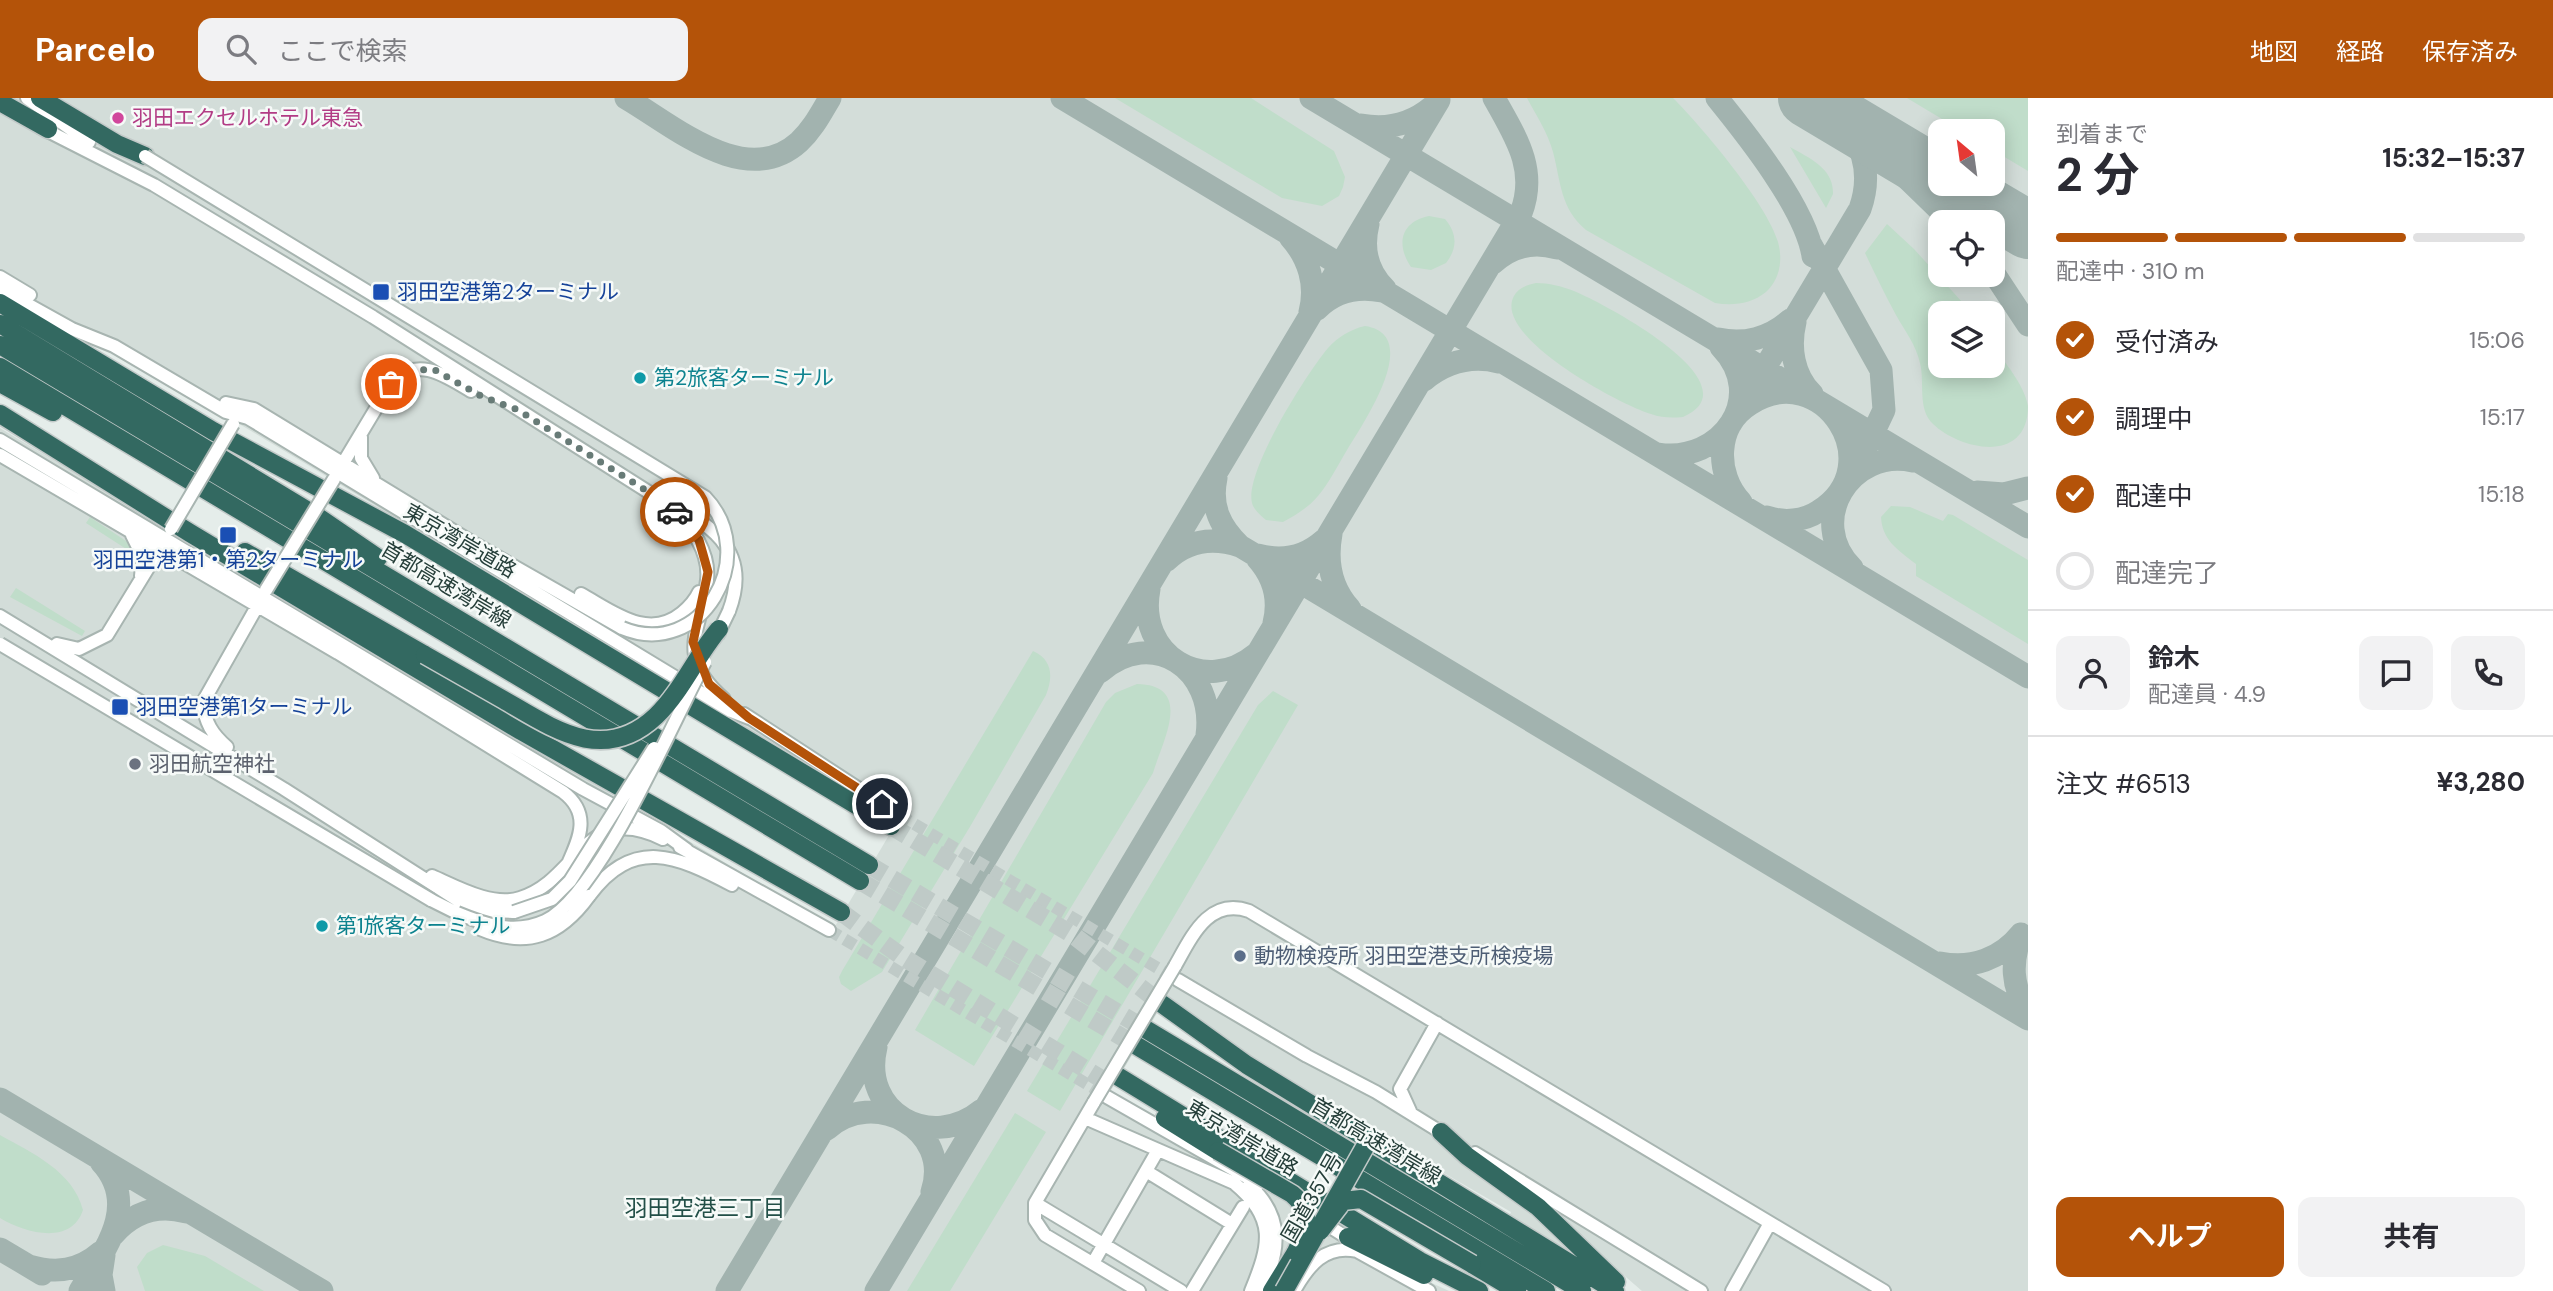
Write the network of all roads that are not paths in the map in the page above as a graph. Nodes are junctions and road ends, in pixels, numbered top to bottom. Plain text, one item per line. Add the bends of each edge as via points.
1 (27, 98) edge
2 (40, 98) edge
3 (55, 98) edge
4 (0, 102) edge
5 (0, 113) edge
6 (48, 130) junction
7 (145, 156) junction
8 (146, 181) junction
9 (0, 277) edge
10 (0, 289) edge
11 (0, 303) edge
12 (3, 333) edge
13 (0, 367) edge
14 (0, 383) edge
15 (518, 410) junction
16 (0, 414) edge
17 (236, 419) junction
18 (362, 431) junction
19 (0, 440) edge
20 (0, 455) edge
21 (338, 471) junction
22 (193, 482) junction
23 (378, 484) junction
24 (658, 498) junction
25 (142, 502) junction
26 (127, 529) junction
27 (165, 539) junction
28 (704, 561) junction
29 (140, 580) junction
30 (548, 584) junction
31 (261, 598) junction
32 (0, 616) edge
33 (284, 624) junction
34 (23, 629) junction
35 (719, 629) junction
36 (242, 633) junction
37 (0, 644) edge
38 (749, 718) junction
39 (671, 725) junction
40 (248, 767) junction
41 (895, 820) joint
42 (687, 850) junction
43 (400, 861) junction
44 (567, 866) junction
45 (841, 912) tunnel mouth
46 (457, 913) junction
47 (1178, 980) tunnel mouth
48 (1163, 1004) tunnel mouth
49 (1435, 1022) junction
50 (1147, 1030) tunnel mouth
51 (1138, 1045) tunnel mouth
52 (1113, 1087) junction
53 (1376, 1092) junction
54 (1412, 1114) junction
55 (1085, 1118) junction
56 (1441, 1132) junction
57 (1370, 1139) junction
58 (1158, 1150) junction
59 (1146, 1171) junction
60 (1233, 1171) junction
61 (1035, 1203) junction
62 (1243, 1207) dead end
63 (1770, 1223) junction
64 (1233, 1224) junction
65 (1320, 1231) junction
66 (1348, 1237) junction
67 (1102, 1245) junction
68 (1296, 1252) junction
69 (1093, 1263) junction
70 (1407, 1278) junction
71 (1139, 1291) edge
72 (1181, 1291) edge
73 (1192, 1291) edge
74 (1251, 1291) edge
75 (1260, 1291) edge
76 (1272, 1291) edge
77 (1284, 1291) edge
78 (1294, 1291) edge
79 (1429, 1291) edge
80 (1459, 1291) edge
81 (1479, 1291) edge
82 (1517, 1291) edge
83 (1546, 1291) edge
84 (1582, 1291) edge
85 (1615, 1291) edge
86 (1626, 1291) edge
87 (1701, 1291) edge
88 (1732, 1291) edge
89 (1884, 1291) edge

1 - 8 street
2 - 7 highway
3 - 7 street
4 - 6 highway
5 - 6 street
6 - 8 street
7 - 30 street, bridge via 705,498 728,540 727,567 717,591 700,616 682,629 647,635 622,628
8 - 15 street
9 - 21 street via 226,404 254,409
10 - 17 street via 107,343
11 - 41 highway, 東京湾岸道路 via 213,431 404,534
12 - 22 highway, 首都高速湾岸線 via 307,510 511,639 564,682 864,873
13 - 22 highway, 首都高速湾岸線
14 - 22 highway via 168,475
15 - 18 street via 433,369 414,368 393,380
15 - 24 street
16 - 25 highway
17 - 21 street
17 - 27 street, bridge
18 - 21 street
18 - 23 street via 361,458
19 - 27 street
20 - 26 street
21 - 23 street
21 - 31 street, bridge
21 - 38 street
23 - 30 street
24 - 28 street via 690,527
24 - 35 street, bridge via 694,515 727,547 736,587
25 - 35 highway, bridge via 194,523 558,732 597,740 636,731 659,713
25 - 45 highway via 510,724
26 - 27 street
26 - 29 street via 143,556
27 - 29 street
27 - 31 street
28 - 30 street via 696,600 676,618 649,626
28 - 38 street via 707,581 693,633 694,649 709,684
29 - 34 street via 99,641 71,648
31 - 33 street
31 - 36 street
31 - 42 street via 662,831
32 - 34 street
33 - 36 street via 259,623
33 - 44 street via 570,797 578,809 582,831
34 - 40 street
35 - 39 street, bridge
36 - 40 street via 203,702 210,730
37 - 46 street, bridge
38 - 41 street
39 - 43 street, bridge via 570,881 552,899 514,912 491,911 459,901
39 - 46 street, bridge via 621,823 566,906 545,920 516,928 481,924
40 - 43 street
42 - 44 street via 656,835 613,830 587,842
42 - 46 street, bridge via 824,927 776,908 691,863 666,857 625,863 605,876 566,923 533,938 494,935
43 - 44 street via 470,893 504,899 520,898 545,885
47 - 53 street
48 - 57 highway via 1247,1065
49 - 53 street via 1394,1085
49 - 54 street via 1400,1089
49 - 55 street, bridge via 1242,909 1229,907 1209,915
49 - 63 street
50 - 84 highway, 首都高速湾岸線
51 - 83 highway, 首都高速湾岸線
52 - 60 street
52 - 68 highway, 東京湾岸道路, bridge via 1292,1194 1302,1204 1308,1221
52 - 81 highway
53 - 54 street
54 - 56 street
55 - 58 street
55 - 61 street
56 - 86 highway via 1538,1207
56 - 87 street
57 - 65 highway, 国道357号, bridge
57 - 68 highway, 国道357号, bridge
57 - 85 highway
58 - 59 street
58 - 74 street via 1234,1182 1255,1204 1267,1240
59 - 64 street
59 - 67 street
60 - 66 street
60 - 75 street via 1263,1199 1274,1219 1277,1252
61 - 67 street
61 - 69 street via 1039,1229
62 - 64 street
63 - 88 street
63 - 89 street
64 - 73 street
65 - 77 highway, 国道357号, bridge
65 - 82 highway, bridge via 1340,1204 1356,1198
66 - 70 street
66 - 80 highway
67 - 69 street
67 - 72 street
68 - 76 highway, 国道357号
69 - 71 street
70 - 78 street via 1357,1251 1344,1249 1316,1259
70 - 79 street

